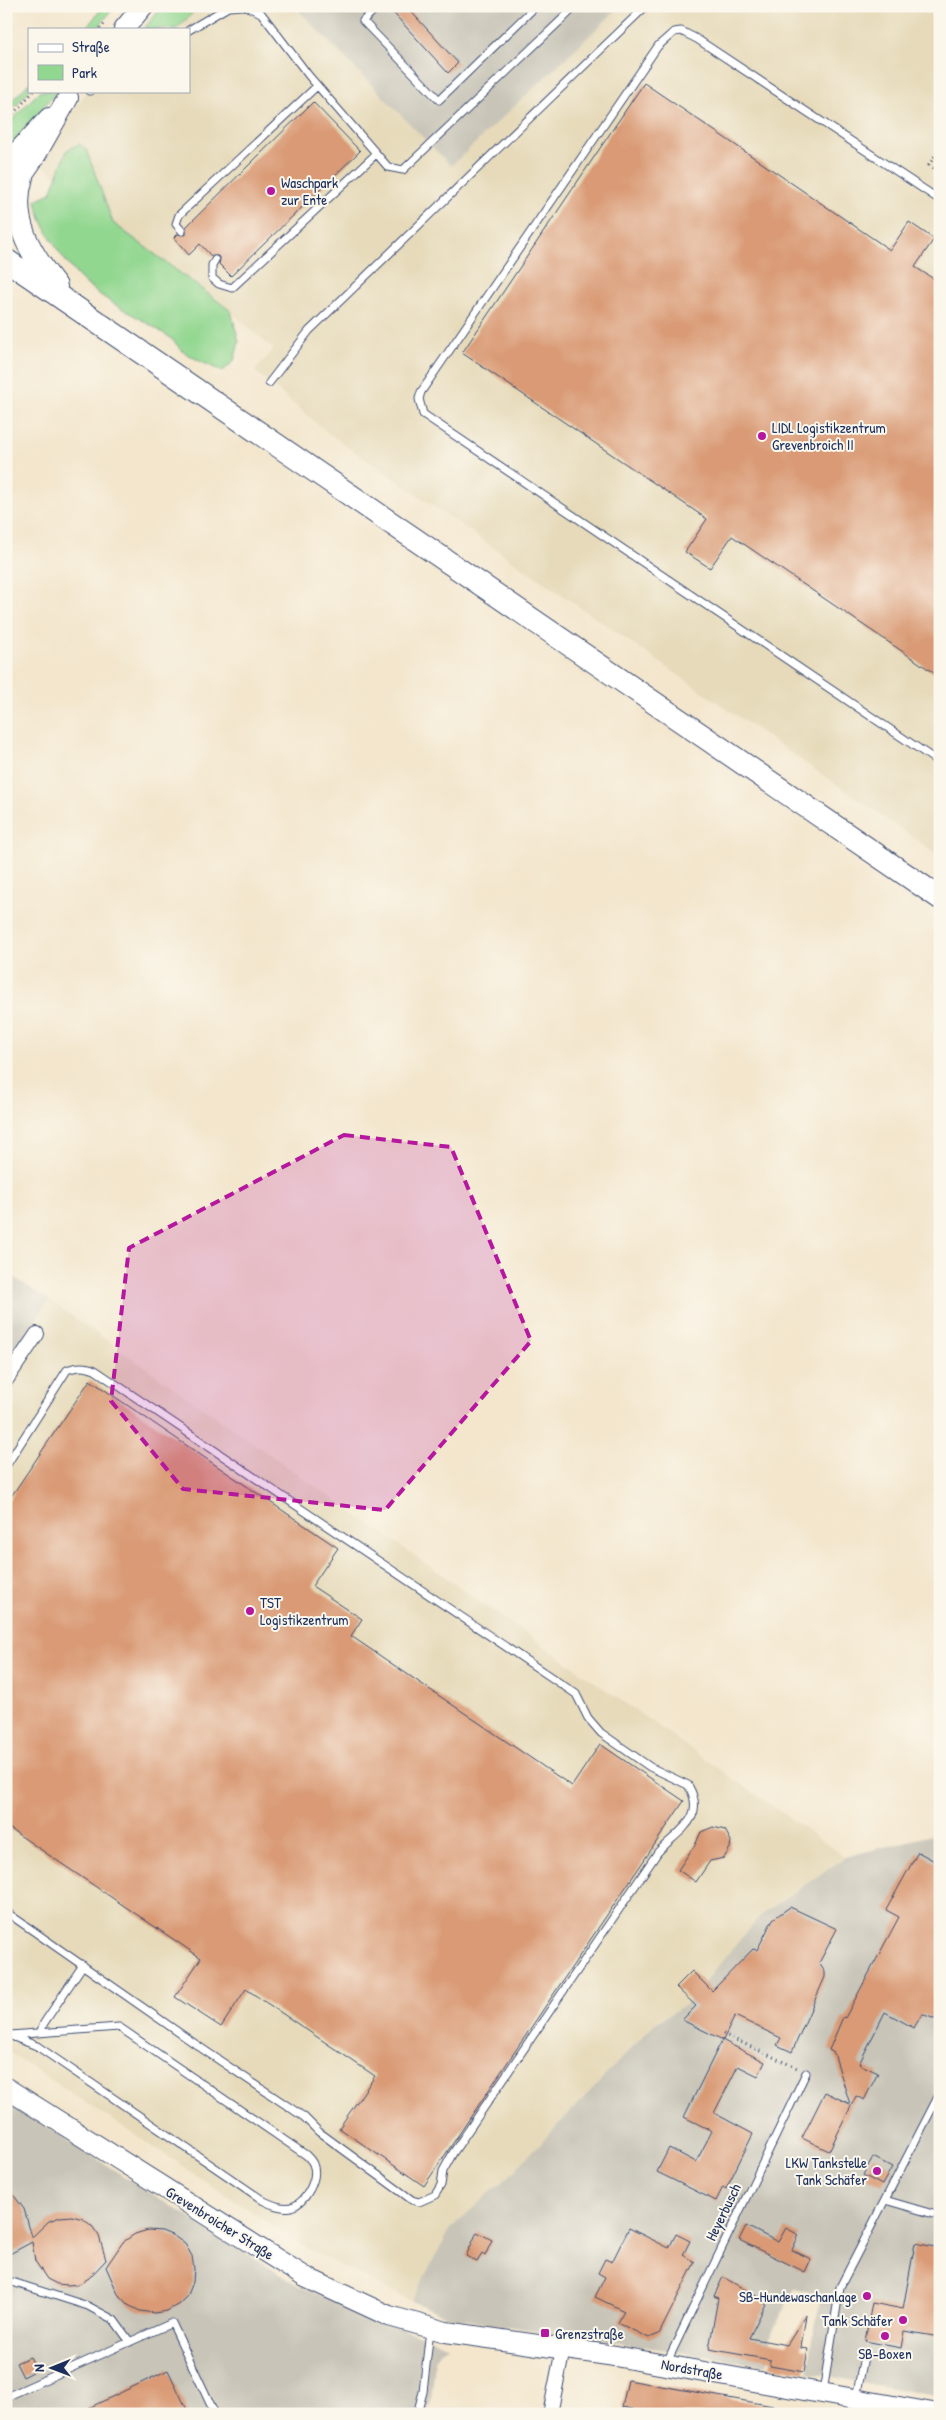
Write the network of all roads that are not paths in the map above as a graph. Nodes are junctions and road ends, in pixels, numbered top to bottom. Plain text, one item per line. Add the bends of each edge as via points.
1 (143, 6) edge
2 (244, 6) edge
3 (378, 6) edge
4 (536, 6) edge
5 (576, 6) edge
6 (646, 6) edge
7 (125, 28) edge
8 (190, 29) edge
9 (317, 86) junction
10 (71, 95) edge
11 (376, 154) junction
12 (14, 171) edge
13 (6, 198) edge
14 (940, 200) edge
15 (182, 231) dead end
16 (6, 260) edge
17 (215, 260) dead end
18 (72, 304) junction
19 (269, 383) dead end
20 (940, 763) edge
21 (940, 898) edge
22 (37, 1334) dead end
23 (6, 1380) edge
24 (6, 1466) edge
25 (6, 1912) edge
26 (83, 1965) junction
27 (40, 2033) junction
28 (8, 2035) edge
29 (806, 2073) road end
30 (6, 2088) edge
31 (940, 2093) edge
32 (885, 2200) junction
33 (940, 2216) edge
34 (6, 2280) edge
35 (438, 2330) junction
36 (130, 2342) junction
37 (563, 2349) junction
38 (864, 2357) dead end
39 (666, 2364) junction
40 (823, 2392) junction
41 (6, 2397) edge
42 (856, 2398) junction
43 (215, 2414) edge
44 (417, 2414) edge
45 (550, 2414) edge
46 (938, 2414) edge

1 - 7 street
2 - 8 lane via 228,7
2 - 9 lane via 261,14
3 - 4 lane via 363,21 440,100
5 - 11 lane via 403,170 388,167
6 - 19 lane via 309,330
9 - 11 lane
9 - 15 lane via 179,215 176,224
10 - 12 street
11 - 17 lane via 232,288 212,278
12 - 13 street
12 - 18 main road via 23,236 36,260
14 - 20 lane via 698,39 681,31 674,32 653,54 419,399 423,414
16 - 18 main road
18 - 21 main road
22 - 23 street
24 - 26 lane via 67,1370 77,1366 91,1368 576,1694 588,1718 601,1733 650,1767 688,1785 696,1804 686,1827 658,1852 458,2145 443,2171 441,2185 435,2195 419,2202 412,2200 304,2117
25 - 26 lane
26 - 27 lane
27 - 28 lane
27 - 28 lane via 119,2027 306,2154 314,2165 314,2176 305,2197 293,2207 282,2208 264,2201 37,2046
29 - 39 lane, Heyerbusch
30 - 35 street, Grevenbroicher Straße via 305,2277 366,2307
31 - 32 lane
32 - 33 lane
32 - 40 lane via 840,2287
34 - 36 lane via 88,2306 114,2320
35 - 37 street, Nordstraße
35 - 44 lane
36 - 41 lane
36 - 43 lane via 172,2323
37 - 39 street, Nordstraße
37 - 45 street
38 - 42 lane
39 - 40 street, Nordstraße
40 - 42 street, Nordstraße
42 - 46 street, Nordstraße

